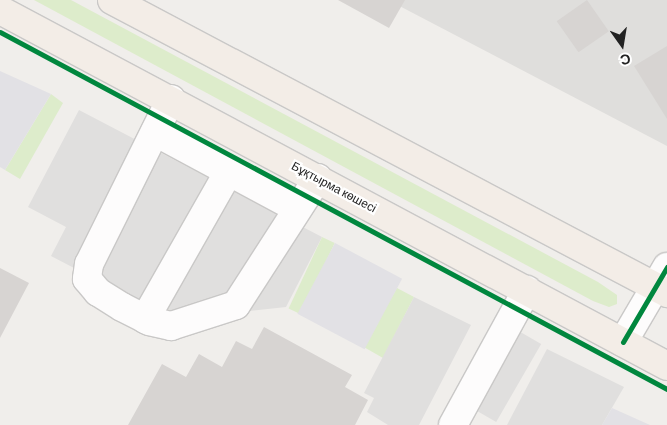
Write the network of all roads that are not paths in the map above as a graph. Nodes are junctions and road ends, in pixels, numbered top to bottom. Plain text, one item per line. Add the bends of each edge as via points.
1 (112, 0) edge
2 (0, 10) edge
3 (171, 99) junction
4 (155, 132) junction
5 (229, 171) junction
6 (318, 178) junction
7 (297, 208) junction
8 (663, 282) edge
9 (527, 290) junction
10 (144, 319) junction
11 (623, 342) junction
12 (667, 366) edge
13 (453, 425) edge

1 - 8 main road
2 - 3 main road, Бұқтырма көшесі
3 - 4 street
3 - 6 main road, Бұқтырма көшесі
4 - 5 street
4 - 10 street via 89,264 87,279 98,292
5 - 7 street
5 - 10 street
6 - 7 street
6 - 9 main road, Бұқтырма көшесі
7 - 10 street via 236,305 171,326
8 - 11 street
9 - 11 main road, Бұқтырма көшесі
9 - 13 street
11 - 12 main road, Бұқтырма көшесі

